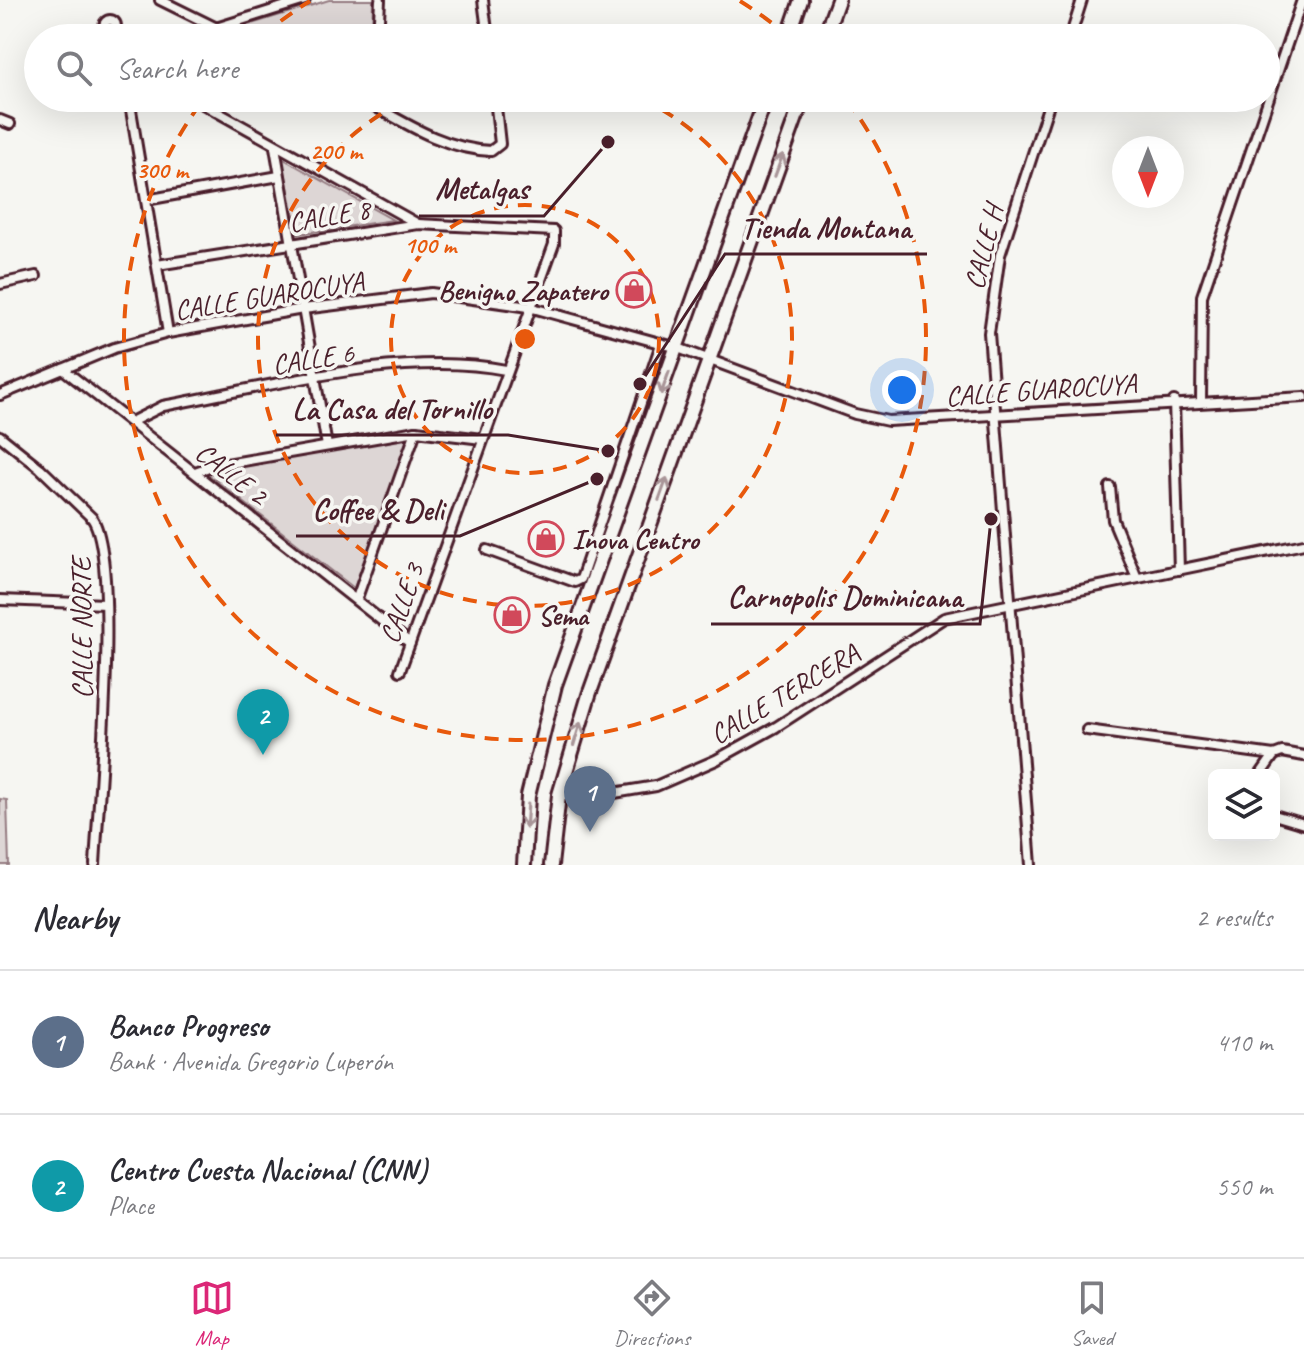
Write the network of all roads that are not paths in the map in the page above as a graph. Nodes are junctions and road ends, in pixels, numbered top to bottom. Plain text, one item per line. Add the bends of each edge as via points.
1 (160, 0) edge
2 (305, 0) edge
3 (380, 0) edge
4 (483, 0) edge
5 (801, 0) edge
6 (838, 0) edge
7 (1082, 0) edge
8 (1302, 0) edge
9 (208, 24) edge
10 (229, 24) edge
11 (379, 24) edge
12 (486, 24) edge
13 (793, 24) edge
14 (829, 24) edge
15 (1074, 24) edge
16 (1280, 65) edge
17 (131, 112) edge
18 (216, 112) edge
19 (393, 112) edge
20 (497, 112) edge
21 (761, 112) edge
22 (798, 112) edge
23 (1047, 112) edge
24 (1264, 112) edge
25 (0, 120) edge
26 (10, 124) dead end
27 (275, 147) junction
28 (279, 176) junction
29 (146, 200) junction
30 (418, 224) junction
31 (555, 233) joint
32 (291, 244) junction
33 (157, 265) junction
34 (36, 276) dead end
35 (0, 284) edge
36 (529, 307) junction
37 (303, 309) junction
38 (168, 333) junction
39 (661, 344) junction
40 (678, 348) junction
41 (710, 359) junction
42 (63, 369) junction
43 (506, 370) junction
44 (316, 379) junction
45 (0, 395) edge
46 (1304, 397) edge
47 (1174, 401) junction
48 (1201, 401) junction
49 (995, 413) junction
50 (131, 422) junction
51 (416, 431) junction
52 (0, 436) edge
53 (482, 439) junction
54 (327, 446) junction
55 (195, 472) junction
56 (1110, 487) dead end
57 (1304, 544) edge
58 (487, 550) dead end
59 (1179, 570) junction
60 (1137, 578) junction
61 (357, 598) junction
62 (0, 600) edge
63 (1012, 602) junction
64 (106, 604) junction
65 (410, 643) junction
66 (400, 671) dead end
67 (1087, 730) dead end
68 (1274, 755) junction
69 (1304, 756) edge
70 (1264, 769) edge
71 (559, 795) junction
72 (1280, 817) edge
73 (1304, 824) edge
74 (95, 865) edge
75 (524, 865) edge
76 (551, 865) edge
77 (1031, 865) edge

1 - 9 street
2 - 10 street
3 - 11 street
4 - 12 street
5 - 13 main road
6 - 14 main road
7 - 15 street
8 - 16 street
17 - 29 street
18 - 27 street
19 - 20 street via 452,145 491,151 500,144
21 - 40 main road
41 -> 22 main road
23 - 49 street, CALLE H via 996,272 989,333
24 - 48 street via 1202,296
25 - 26 street
27 - 28 street
27 - 30 street
28 - 29 street
28 - 32 street
29 - 33 street
30 - 31 street, CALLE 8
30 - 32 street, CALLE 8
31 - 36 street, CALLE 3
32 - 33 street, CALLE 8
32 - 37 street
33 - 38 street
34 - 35 street
36 - 37 street, CALLE GUAROCUYA via 431,293
36 - 39 street, CALLE GUAROCUYA
36 - 43 street, CALLE 3
37 - 38 street, CALLE GUAROCUYA
37 - 44 street
38 - 42 street, CALLE GUAROCUYA
39 - 40 street, CALLE GUAROCUYA
39 - 58 street via 581,579 575,582
40 - 41 street, CALLE GUAROCUYA
40 -> 75 main road via 555,685 528,796
41 - 49 street, CALLE GUAROCUYA via 855,414 888,421
71 -> 41 main road via 589,695
42 - 45 street, CALLE GUAROCUYA
42 - 50 street, CALLE 2
43 - 44 street, CALLE 6 via 432,364
43 - 53 street, CALLE 3
44 - 50 street, CALLE 6 via 163,406
44 - 54 street
46 - 48 street, CALLE GUAROCUYA
47 - 48 street, CALLE GUAROCUYA
47 - 49 street, CALLE GUAROCUYA
47 - 59 street
49 - 63 street, CALLE H
50 - 55 street, CALLE 2
51 - 53 street
51 - 54 street
51 - 61 street
52 - 64 street, CALLE NORTE via 99,527
53 - 65 street, CALLE 3
54 - 55 street
55 - 61 street, CALLE 2
56 - 60 street via 1113,520
57 - 59 street, CALLE TERCERA
59 - 60 street, CALLE TERCERA
60 - 63 street, CALLE TERCERA
61 - 65 street, CALLE 2
62 - 64 street
63 - 71 street, CALLE TERCERA via 944,618 776,727 656,786
63 - 77 street, CALLE H
64 - 74 street, CALLE NORTE
65 - 66 street, CALLE 3
67 - 68 street
68 - 69 street
68 - 70 street
71 - 76 main road
72 - 73 street

